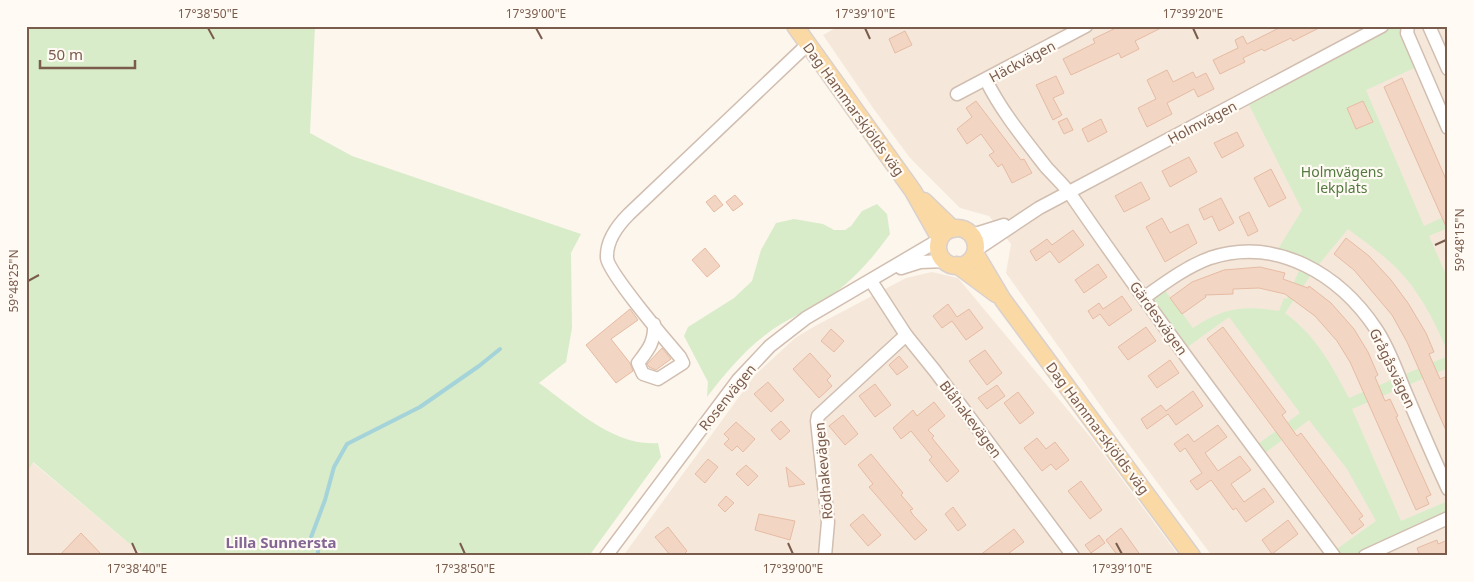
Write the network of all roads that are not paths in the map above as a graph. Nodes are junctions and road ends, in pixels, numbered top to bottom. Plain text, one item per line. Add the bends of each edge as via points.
1 (795, 26) edge
2 (1086, 26) edge
3 (1382, 26) edge
4 (1408, 26) edge
5 (1429, 26) edge
6 (808, 44) junction
7 (1448, 69) edge
8 (986, 80) junction
9 (957, 94) dead end
10 (1448, 128) edge
11 (913, 192) junction
12 (1070, 193) junction
13 (953, 229) junction
14 (938, 239) junction
15 (974, 246) junction
16 (951, 263) junction
17 (876, 278) junction
18 (1145, 297) junction
19 (1003, 300) junction
20 (654, 324) dead end
21 (906, 335) junction
22 (1448, 489) edge
23 (1448, 518) edge
24 (606, 556) edge
25 (825, 556) edge
26 (1073, 556) edge
27 (1192, 556) edge
28 (1334, 556) edge
29 (1365, 556) edge

1 - 6 main road, Dag Hammarskjölds väg
2 - 8 street, Häckvägen
3 - 12 street, Holmvägen
4 - 10 street via 1407,33
5 - 7 street
6 - 11 main road, Dag Hammarskjölds väg
6 - 20 street via 616,229 607,251 607,260
8 - 9 street, Häckvägen
8 - 12 street, Gärdesvägen via 1047,167
11 - 13 main road, Dag Hammarskjölds väg
11 - 14 main road, Dag Hammarskjölds väg
12 - 15 street, Holmvägen
12 - 18 street, Gärdesvägen via 1105,247
13 - 14 main road
13 - 15 main road, Dag Hammarskjölds väg via 966,231
14 - 16 main road, Dag Hammarskjölds väg via 937,247
14 - 17 street, Rosenvägen
15 - 16 main road via 967,262
15 - 19 main road, Dag Hammarskjölds väg
16 - 17 street, Rosenvägen via 920,262
16 - 19 main road, Dag Hammarskjölds väg
17 - 21 street, Blåhakevägen
17 - 24 street, Rosenvägen via 793,327 754,362
18 - 22 street, Grågåsvägen via 1189,267 1223,256 1253,252 1275,254 1315,270 1349,297 1376,329
18 - 28 street, Gärdesvägen
19 - 27 main road, Dag Hammarskjölds väg
21 - 25 street, Rödhakevägen via 818,416 828,522
21 - 26 street, Blåhakevägen
23 - 29 street

